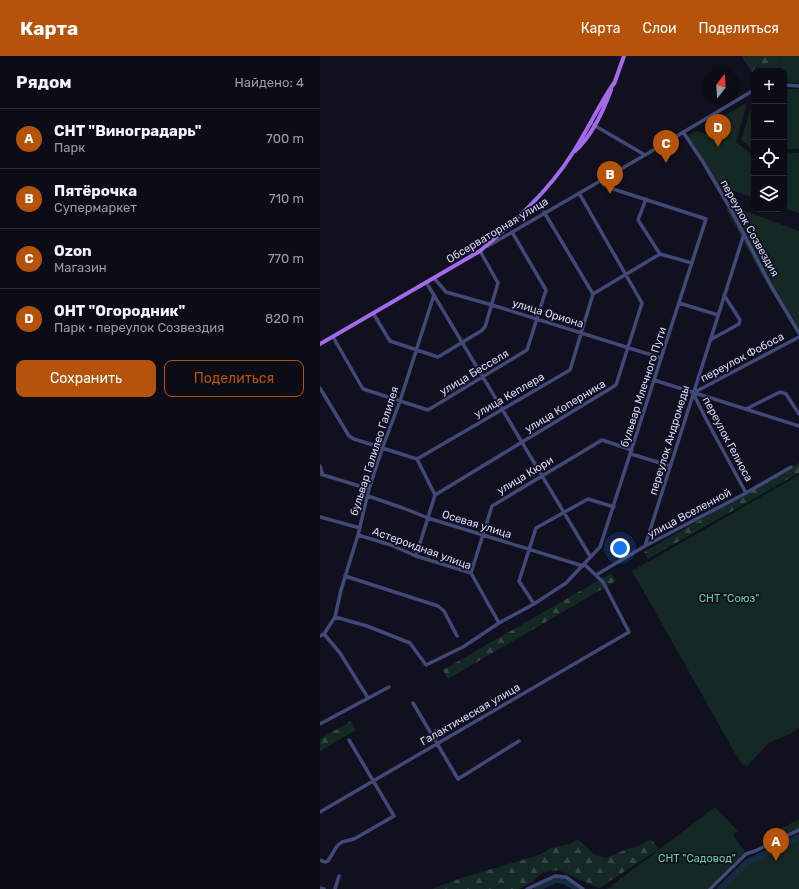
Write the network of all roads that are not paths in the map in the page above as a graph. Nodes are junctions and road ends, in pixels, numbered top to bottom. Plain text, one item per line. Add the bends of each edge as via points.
1 (624, 56) edge
2 (787, 85) edge
3 (799, 86) edge
4 (751, 92) edge
5 (592, 124) junction
6 (683, 132) junction
7 (644, 155) junction
8 (601, 180) junction
9 (579, 193) junction
10 (646, 200) junction
11 (544, 212) junction
12 (512, 232) junction
13 (744, 234) junction
14 (480, 251) junction
15 (660, 254) junction
16 (692, 263) junction
17 (626, 274) junction
18 (434, 278) junction
19 (426, 282) junction
20 (593, 294) junction
21 (434, 295) junction
22 (724, 295) junction
23 (679, 303) junction
24 (492, 305) junction
25 (373, 313) junction
26 (718, 315) junction
27 (537, 319) junction
28 (581, 333) junction
29 (799, 333) edge
30 (332, 337) junction
31 (799, 337) edge
32 (710, 340) junction
33 (463, 343) junction
34 (320, 344) edge
35 (628, 348) junction
36 (416, 350) junction
37 (661, 358) junction
38 (483, 376) junction
39 (654, 380) junction
40 (320, 388) edge
41 (693, 393) junction
42 (400, 401) junction
43 (503, 410) junction
44 (746, 410) junction
45 (799, 414) edge
46 (799, 426) edge
47 (522, 442) junction
48 (382, 448) junction
49 (632, 452) junction
50 (416, 459) junction
51 (320, 466) edge
52 (670, 466) junction
53 (791, 467) dead end
54 (322, 475) edge
55 (542, 476) junction
56 (369, 489) junction
57 (746, 493) junction
58 (435, 495) junction
59 (368, 496) junction
60 (614, 507) junction
61 (564, 512) junction
62 (320, 516) edge
63 (428, 518) junction
64 (360, 528) junction
65 (358, 535) junction
66 (483, 535) junction
67 (645, 546) junction
68 (529, 550) junction
69 (416, 556) junction
70 (590, 556) junction
71 (583, 565) junction
72 (471, 573) junction
73 (596, 575) junction
74 (345, 576) junction
75 (534, 604) junction
76 (335, 617) junction
77 (500, 624) junction
78 (322, 635) edge
79 (457, 636) dead end
80 (390, 687) dead end
81 (368, 698) junction
82 (413, 703) dead end
83 (320, 724) edge
84 (350, 740) dead end
85 (519, 741) dead end
86 (437, 743) junction
87 (373, 781) junction
88 (320, 812) edge
89 (799, 830) edge
90 (320, 860) edge
91 (339, 876) dead end
92 (320, 888) edge
93 (324, 889) edge
94 (335, 889) edge
95 (527, 889) edge
96 (583, 889) edge
97 (710, 889) edge

1 - 5 main road via 614,83
2 - 3 street
4 - 6 street, Обсерваторная улица
5 - 7 street
5 - 14 main road via 554,180 524,212
6 - 7 street, Обсерваторная улица
6 - 13 street, переулок Созвездия
7 - 8 street, Обсерваторная улица
8 - 9 street, Обсерваторная улица
8 - 10 street via 607,187
9 - 11 street, Обсерваторная улица
9 - 17 street, улица Коперника
10 - 15 street via 638,220
10 - 16 street, бульвар Млечного Пути via 706,219
11 - 12 street, Обсерваторная улица
11 - 20 street
12 - 14 street, Обсерваторная улица
12 - 27 street, улица Бесселя via 546,290
13 - 22 street, переулок Андромеды
13 - 29 street, переулок Созвездия
14 - 18 main road, Обсерваторная улица
14 - 24 street via 498,281
15 - 16 street
15 - 17 street
16 - 23 street, бульвар Млечного Пути
17 - 20 street
17 - 35 street, улица Коперника via 642,303
18 - 19 main road, Обсерваторная улица
18 - 24 street, улица Ориона via 446,292
19 - 21 street
19 - 25 main road, Обсерваторная улица
20 - 28 street, улица Кеплера
21 - 33 street
21 - 36 street, бульвар Галилео Галилея
22 - 26 street, переулок Андромеды
22 - 32 street via 740,320 739,324
23 - 26 street
23 - 37 street, бульвар Млечного Пути
24 - 27 street, улица Ориона
24 - 33 street via 485,327
25 - 30 main road, Обсерваторная улица
25 - 36 street via 390,341
26 - 32 street, переулок Андромеды
27 - 28 street, улица Ориона
27 - 38 street, улица Бесселя via 527,350
28 - 35 street, улица Ориона
28 - 43 street, улица Кеплера via 570,370
30 - 34 main road, Обсерваторная улица
30 - 42 street, улица Бесселя via 363,388
31 - 41 street, переулок Фобоса
32 - 41 street, переулок Андромеды
33 - 36 street via 438,357
33 - 38 street
35 - 37 street, улица Ориона
35 - 47 street, улица Коперника via 616,385
36 - 42 street, бульвар Галилео Галилея
37 - 39 street, бульвар Млечного Пути
38 - 42 street, улица Бесселя via 428,410
38 - 43 street
39 - 41 street
39 - 49 street, бульвар Млечного Пути
40 - 48 street via 349,436
41 - 44 street
41 - 52 street, переулок Андромеды
41 - 57 street, переулок Гелиоса
42 - 48 street, бульвар Галилео Галилея
43 - 47 street
43 - 50 street, улица Кеплера
44 - 45 street via 780,392 786,394
44 - 46 street
47 - 55 street
47 - 58 street, улица Коперника
48 - 50 street
48 - 56 street, бульвар Галилео Галилея
49 - 52 street, улица Кюри
49 - 55 street, улица Кюри via 602,440
49 - 60 street, бульвар Млечного Пути
50 - 58 street
51 - 54 street
52 - 67 street, переулок Андромеды
53 - 57 street, улица Вселенной
54 - 56 street
55 - 61 street
55 - 66 street, улица Кюри via 492,506
56 - 59 street, бульвар Галилео Галилея
57 - 67 street, улица Вселенной
58 - 63 street
59 - 63 street, Осевая улица
59 - 64 street, бульвар Галилео Галилея
60 - 61 street via 588,498
60 - 70 street, бульвар Млечного Пути via 600,548
61 - 68 street via 536,528
61 - 70 street
62 - 64 street, Астероидная улица
63 - 66 street, Осевая улица
63 - 69 street
64 - 65 street, бульвар Галилео Галилея
65 - 69 street, Астероидная улица via 392,545
65 - 74 street, бульвар Галилео Галилея
66 - 68 street, Осевая улица
66 - 72 street, улица Кюри
67 - 73 street, улица Вселенной
68 - 71 street, Осевая улица
68 - 75 street via 519,581
69 - 72 street, Астероидная улица
70 - 71 street
71 - 73 street
71 - 75 street via 566,583
72 - 77 street, Астероидная улица
73 - 86 street, Галактическая улица via 603,582 629,632
74 - 76 street, бульвар Галилео Галилея
74 - 79 street via 438,606 444,611
75 - 77 street
76 - 77 street via 410,643 426,666
76 - 78 street, бульвар Галилео Галилея
78 - 81 street via 340,653
80 - 81 street
81 - 83 street
82 - 86 street
84 - 87 street
85 - 86 street via 458,779
86 - 87 street, Галактическая улица
87 - 88 street, Галактическая улица
87 - 90 street via 394,816 354,839 342,842 328,861
89 - 97 street via 746,854
91 - 94 street
92 - 93 street
95 - 96 street via 555,876 566,877

